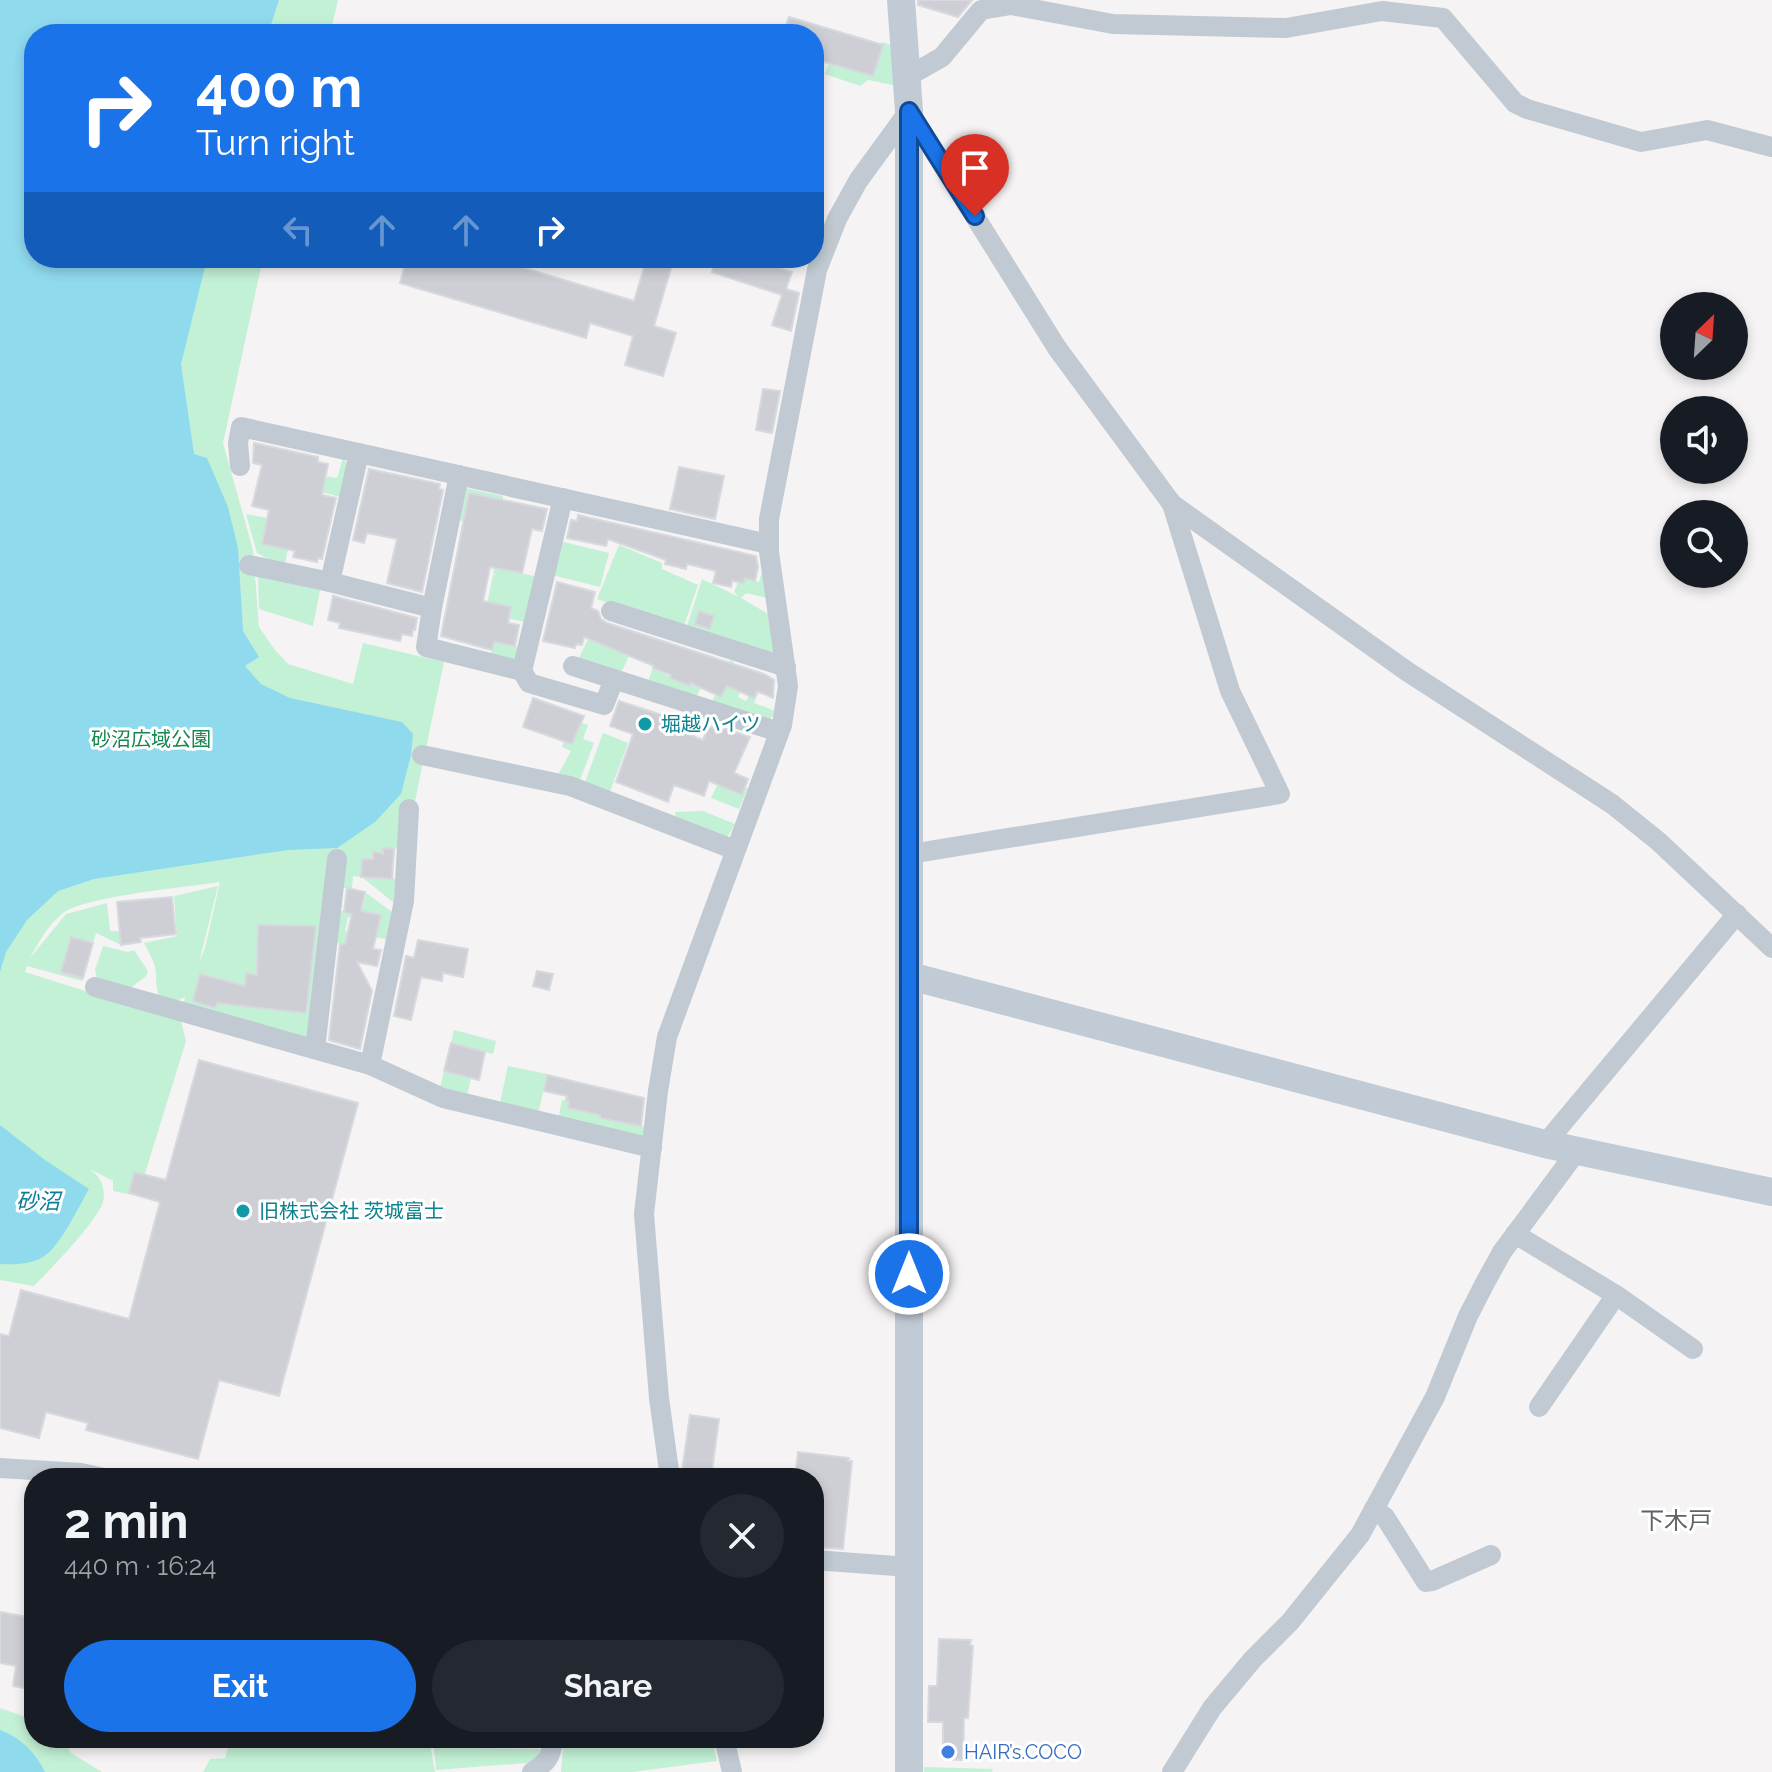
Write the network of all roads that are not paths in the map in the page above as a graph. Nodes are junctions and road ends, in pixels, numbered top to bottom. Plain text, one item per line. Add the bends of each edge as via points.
1 (901, 0) edge
2 (1445, 9) edge
3 (907, 77) junction
4 (909, 111) junction
5 (1772, 147) edge
6 (824, 252) edge
7 (818, 268) edge
8 (359, 453) junction
9 (240, 466) dead end
10 (459, 475) junction
11 (563, 498) junction
12 (1172, 504) junction
13 (769, 544) junction
14 (249, 565) dead end
15 (330, 582) junction
16 (432, 608) junction
17 (611, 611) dead end
18 (573, 666) dead end
19 (786, 667) junction
20 (522, 671) junction
21 (614, 679) junction
22 (779, 732) junction
23 (422, 755) dead end
24 (409, 809) dead end
25 (735, 850) junction
26 (910, 854) junction
27 (337, 859) dead end
28 (1737, 914) junction
29 (1772, 948) edge
30 (910, 976) junction
31 (95, 987) dead end
32 (315, 1049) junction
33 (370, 1065) junction
34 (1545, 1144) junction
35 (652, 1148) junction
36 (1577, 1151) junction
37 (1772, 1192) edge
38 (1515, 1234) junction
39 (1616, 1295) junction
40 (1693, 1349) dead end
41 (1539, 1407) dead end
42 (0, 1468) edge
43 (669, 1468) edge
44 (24, 1469) edge
45 (1374, 1509) junction
46 (1491, 1555) dead end
47 (824, 1561) edge
48 (909, 1567) junction
49 (552, 1748) edge
50 (726, 1748) edge
51 (532, 1772) edge
52 (732, 1772) edge
53 (909, 1772) edge
54 (1172, 1772) edge

1 - 3 street
2 - 3 street via 1382,11 1286,28 1113,24 1011,5 981,10 942,57
2 - 5 street via 1515,103 1527,109 1641,142 1707,130
3 - 4 street
4 - 6 street via 858,181
4 - 12 street via 1057,348
4 - 26 street
7 - 13 street via 769,519
8 - 9 street via 236,426
8 - 10 street
8 - 15 street
10 - 11 street
10 - 16 street
11 - 13 street
11 - 20 street
12 - 26 street via 1230,691 1280,794
12 - 28 street via 1408,672 1612,804
13 - 19 street
14 - 15 street
15 - 16 street
16 - 20 street via 426,647
17 - 19 street
18 - 21 street
19 - 22 street via 788,686
20 - 21 street via 529,683 604,705
21 - 22 street
22 - 25 street
23 - 25 street via 570,786
24 - 33 street via 404,901
25 - 35 street via 667,1037
26 - 30 street
27 - 32 street
28 - 29 street
28 - 34 street
30 - 34 street
30 - 48 street
31 - 32 street
32 - 33 street
33 - 35 street via 443,1098
34 - 36 street
35 - 43 street via 644,1214
36 - 37 street
36 - 38 street
38 - 39 street
38 - 45 street via 1468,1316 1435,1397
39 - 40 street
39 - 41 street
42 - 44 street
45 - 46 street via 1385,1517 1426,1582
45 - 54 street via 1360,1535 1290,1622 1212,1708
47 - 48 street
48 - 53 street
49 - 51 street via 545,1764
50 - 52 street

